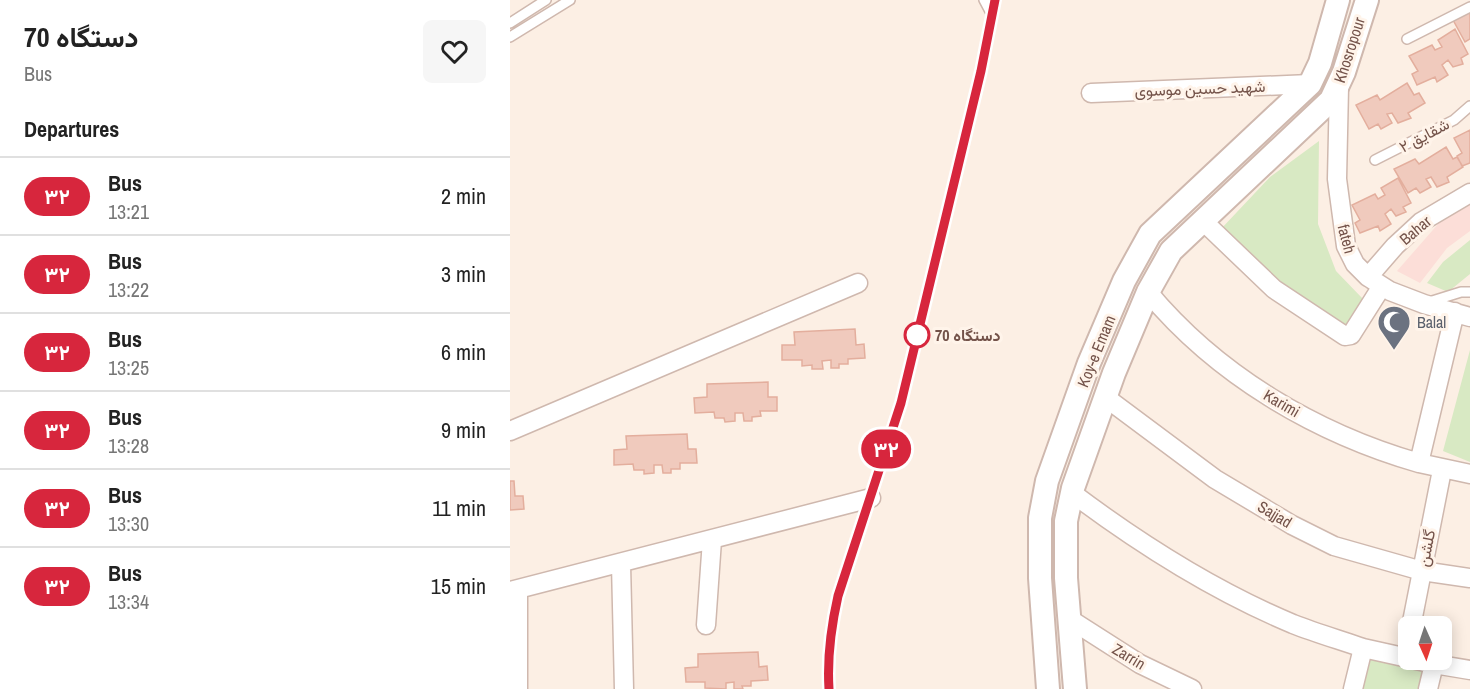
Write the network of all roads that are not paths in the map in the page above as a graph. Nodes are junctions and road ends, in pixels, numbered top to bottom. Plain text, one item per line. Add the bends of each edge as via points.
1 (546, 0) edge
2 (570, 0) edge
3 (984, 0) edge
4 (995, 0) edge
5 (1338, 0) edge
6 (1367, 0) edge
7 (1470, 7) edge
8 (992, 15) junction
9 (510, 22) edge
10 (510, 37) edge
11 (1407, 39) dead end
12 (1305, 88) junction
13 (1091, 93) dead end
14 (1331, 98) junction
15 (1470, 106) edge
16 (1375, 160) dead end
17 (1470, 193) edge
18 (1203, 221) junction
19 (1375, 282) junction
20 (858, 283) dead end
21 (1148, 292) junction
22 (1470, 292) edge
23 (1424, 304) junction
24 (1463, 314) edge
25 (1105, 397) junction
26 (510, 431) edge
27 (1419, 463) junction
28 (1442, 470) junction
29 (1470, 474) edge
30 (1072, 493) junction
31 (871, 498) junction
32 (712, 540) junction
33 (621, 564) junction
34 (1422, 571) junction
35 (1470, 578) edge
36 (514, 591) edge
37 (1413, 616) edge
38 (1068, 618) junction
39 (706, 625) dead end
40 (1363, 648) junction
41 (1398, 656) edge
42 (1452, 667) edge
43 (1433, 670) edge
44 (1470, 670) edge
45 (1074, 681) edge
46 (1048, 682) edge
47 (519, 689) edge
48 (624, 689) edge
49 (829, 689) edge
50 (1192, 689) edge
51 (1353, 689) edge
52 (1428, 689) edge

1 - 9 lane
2 - 10 lane
3 - 8 lane
4 - 8 lane
5 - 12 street, Khosropour via 1320,63
6 - 14 street, Khosropour
7 - 11 lane
8 - 31 lane via 903,392
12 - 13 street, شهید حسین موسوی
12 - 14 street
12 - 46 street, Koy-e Emam via 1150,234 1124,280 1047,481 1040,518
14 - 18 street, Koy-e Emam
14 - 19 street, fateh via 1346,246 1355,264
15 - 16 lane, شقایق ۲ via 1454,120
17 - 19 street, Bahar via 1421,222 1395,246
18 - 19 street, Bahar via 1268,284 1345,336 1359,326
18 - 21 street, Koy-e Emam via 1171,250
19 - 23 street, fateh
20 - 26 street
21 - 25 street, Koy-e Emam
21 - 27 street, Karimi via 1192,339 1276,401 1357,443
22 - 23 lane
23 - 24 street, fateh
24 - 27 street
25 - 30 street, Koy-e Emam
25 - 34 street, Sajjad via 1215,479 1292,525 1334,546
27 - 28 street, Karimi
28 - 29 street
28 - 34 street, گلشن
30 - 38 street, Koy-e Emam via 1066,521
30 - 40 street via 1117,527 1209,582 1293,624
31 - 32 street
31 - 49 lane via 831,627
32 - 33 street
32 - 39 street
33 - 36 street
33 - 48 street
34 - 35 street, Sajjad
34 - 37 street, گلشن
36 - 47 street
38 - 45 street, Koy-e Emam
38 - 50 street, Zarrin via 1140,664
40 - 41 street
40 - 51 street
42 - 44 street
43 - 52 street
45 - 46 street

